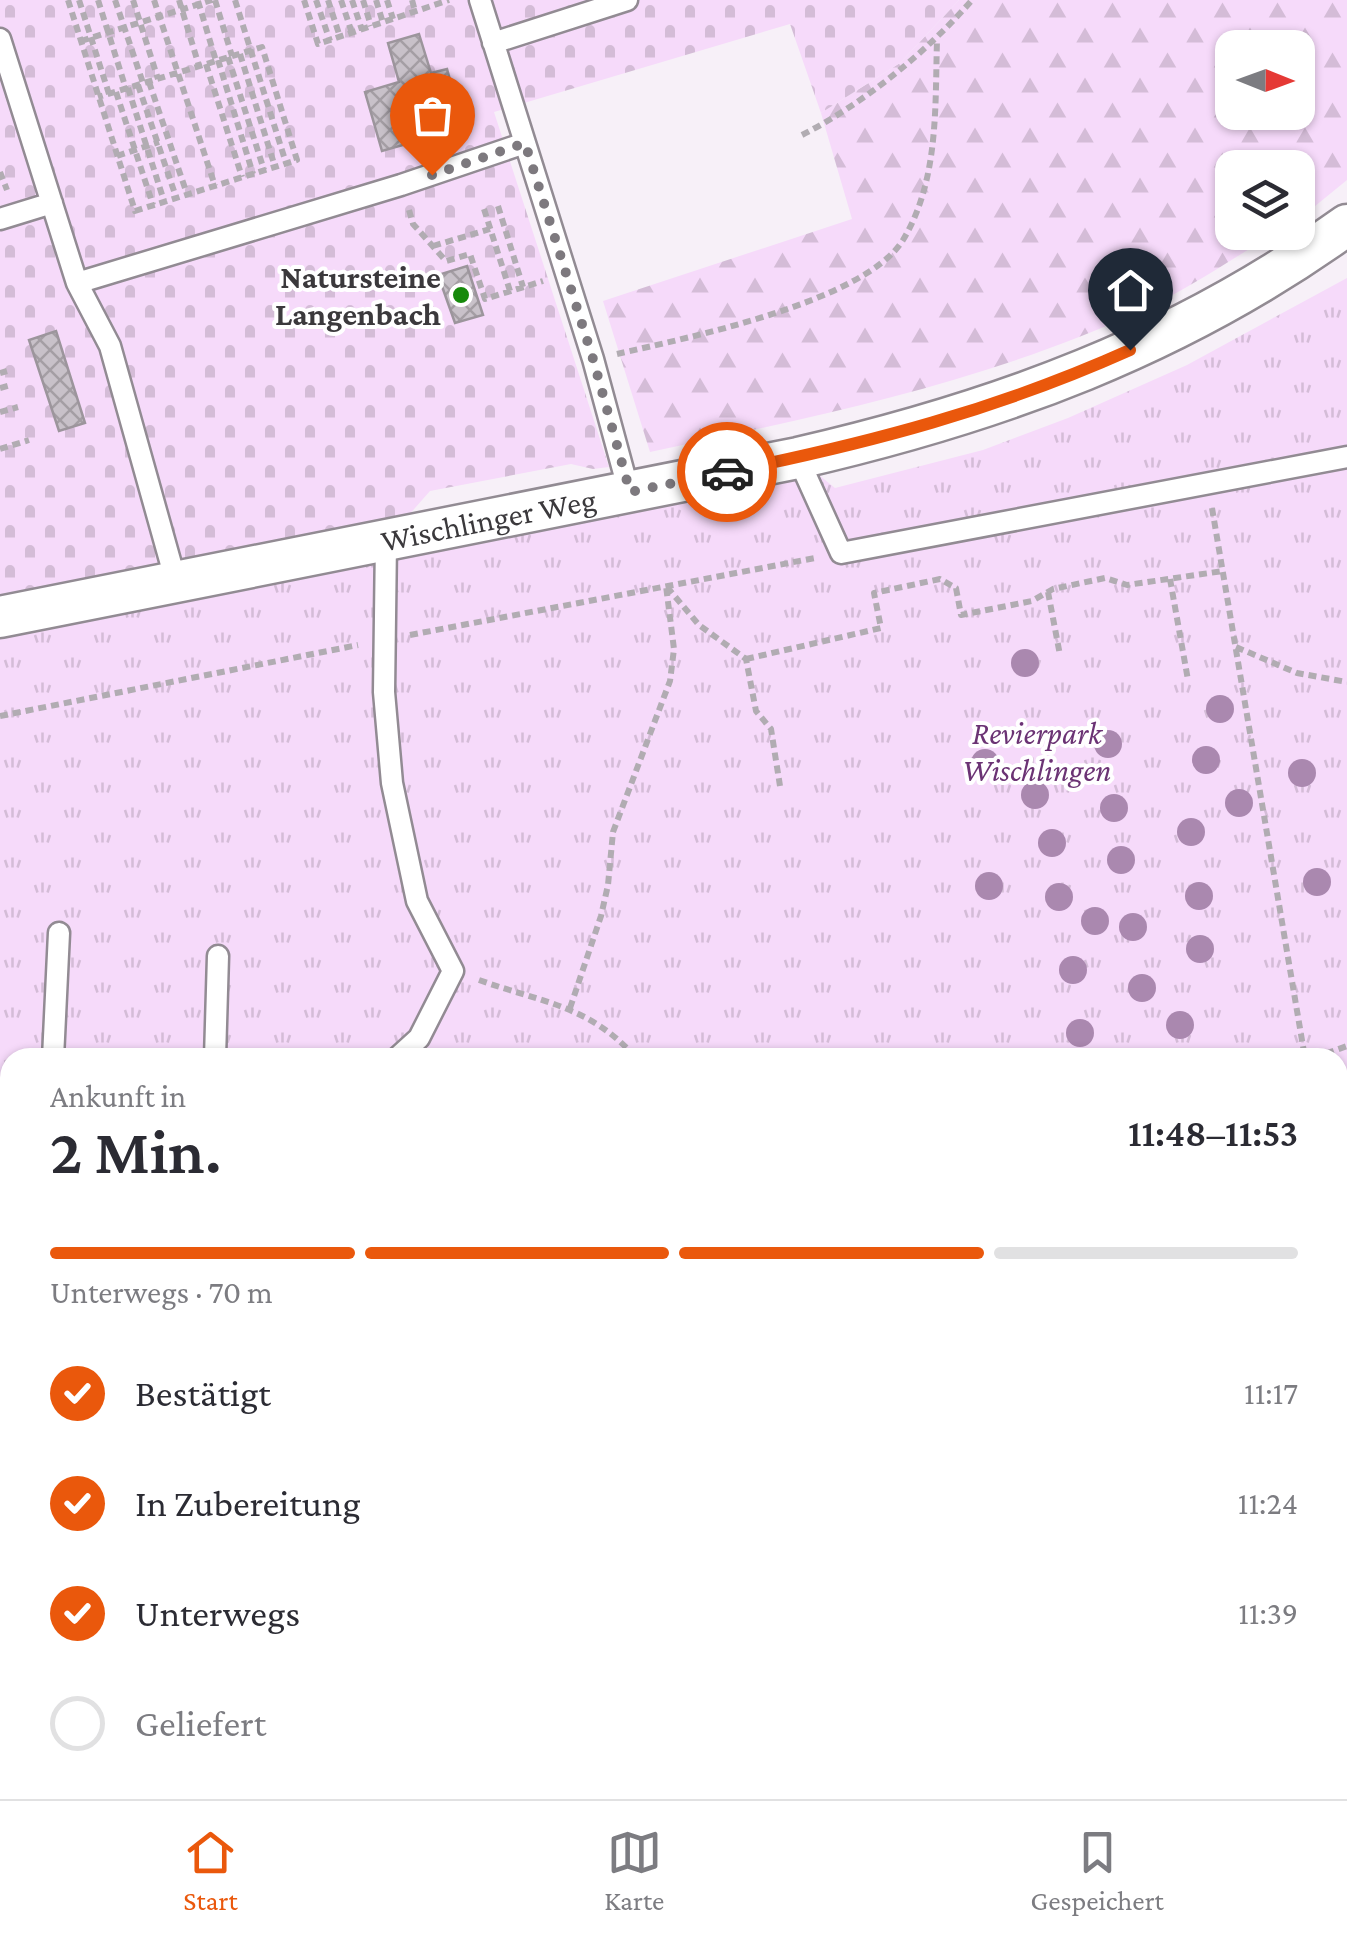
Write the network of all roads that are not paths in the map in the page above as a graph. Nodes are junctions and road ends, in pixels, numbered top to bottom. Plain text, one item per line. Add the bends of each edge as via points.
1 (480, 0) edge
2 (626, 0) edge
3 (0, 39) edge
4 (494, 43) junction
5 (525, 143) junction
6 (52, 204) junction
7 (0, 219) edge
8 (1347, 225) edge
9 (78, 282) junction
10 (1347, 457) edge
11 (798, 458) junction
12 (630, 492) junction
13 (386, 541) junction
14 (176, 582) junction
15 (0, 618) edge
16 (58, 933) dead end
17 (218, 956) dead end
18 (53, 1048) edge
19 (215, 1048) edge
20 (408, 1048) edge

1 - 4 lane
2 - 4 lane
3 - 6 lane
4 - 5 lane
5 - 9 lane
5 - 12 lane
6 - 7 lane
6 - 9 lane
8 - 11 street, Wischlinger Weg via 1194,318 1076,374 926,427
9 - 14 lane via 110,346
10 - 11 lane via 841,553
11 - 12 street, Wischlinger Weg
12 - 13 street, Wischlinger Weg
13 - 14 street, Wischlinger Weg
13 - 20 lane via 384,692 392,784 417,901 453,971
14 - 15 street, Wischlinger Weg
16 - 18 lane
17 - 19 lane

